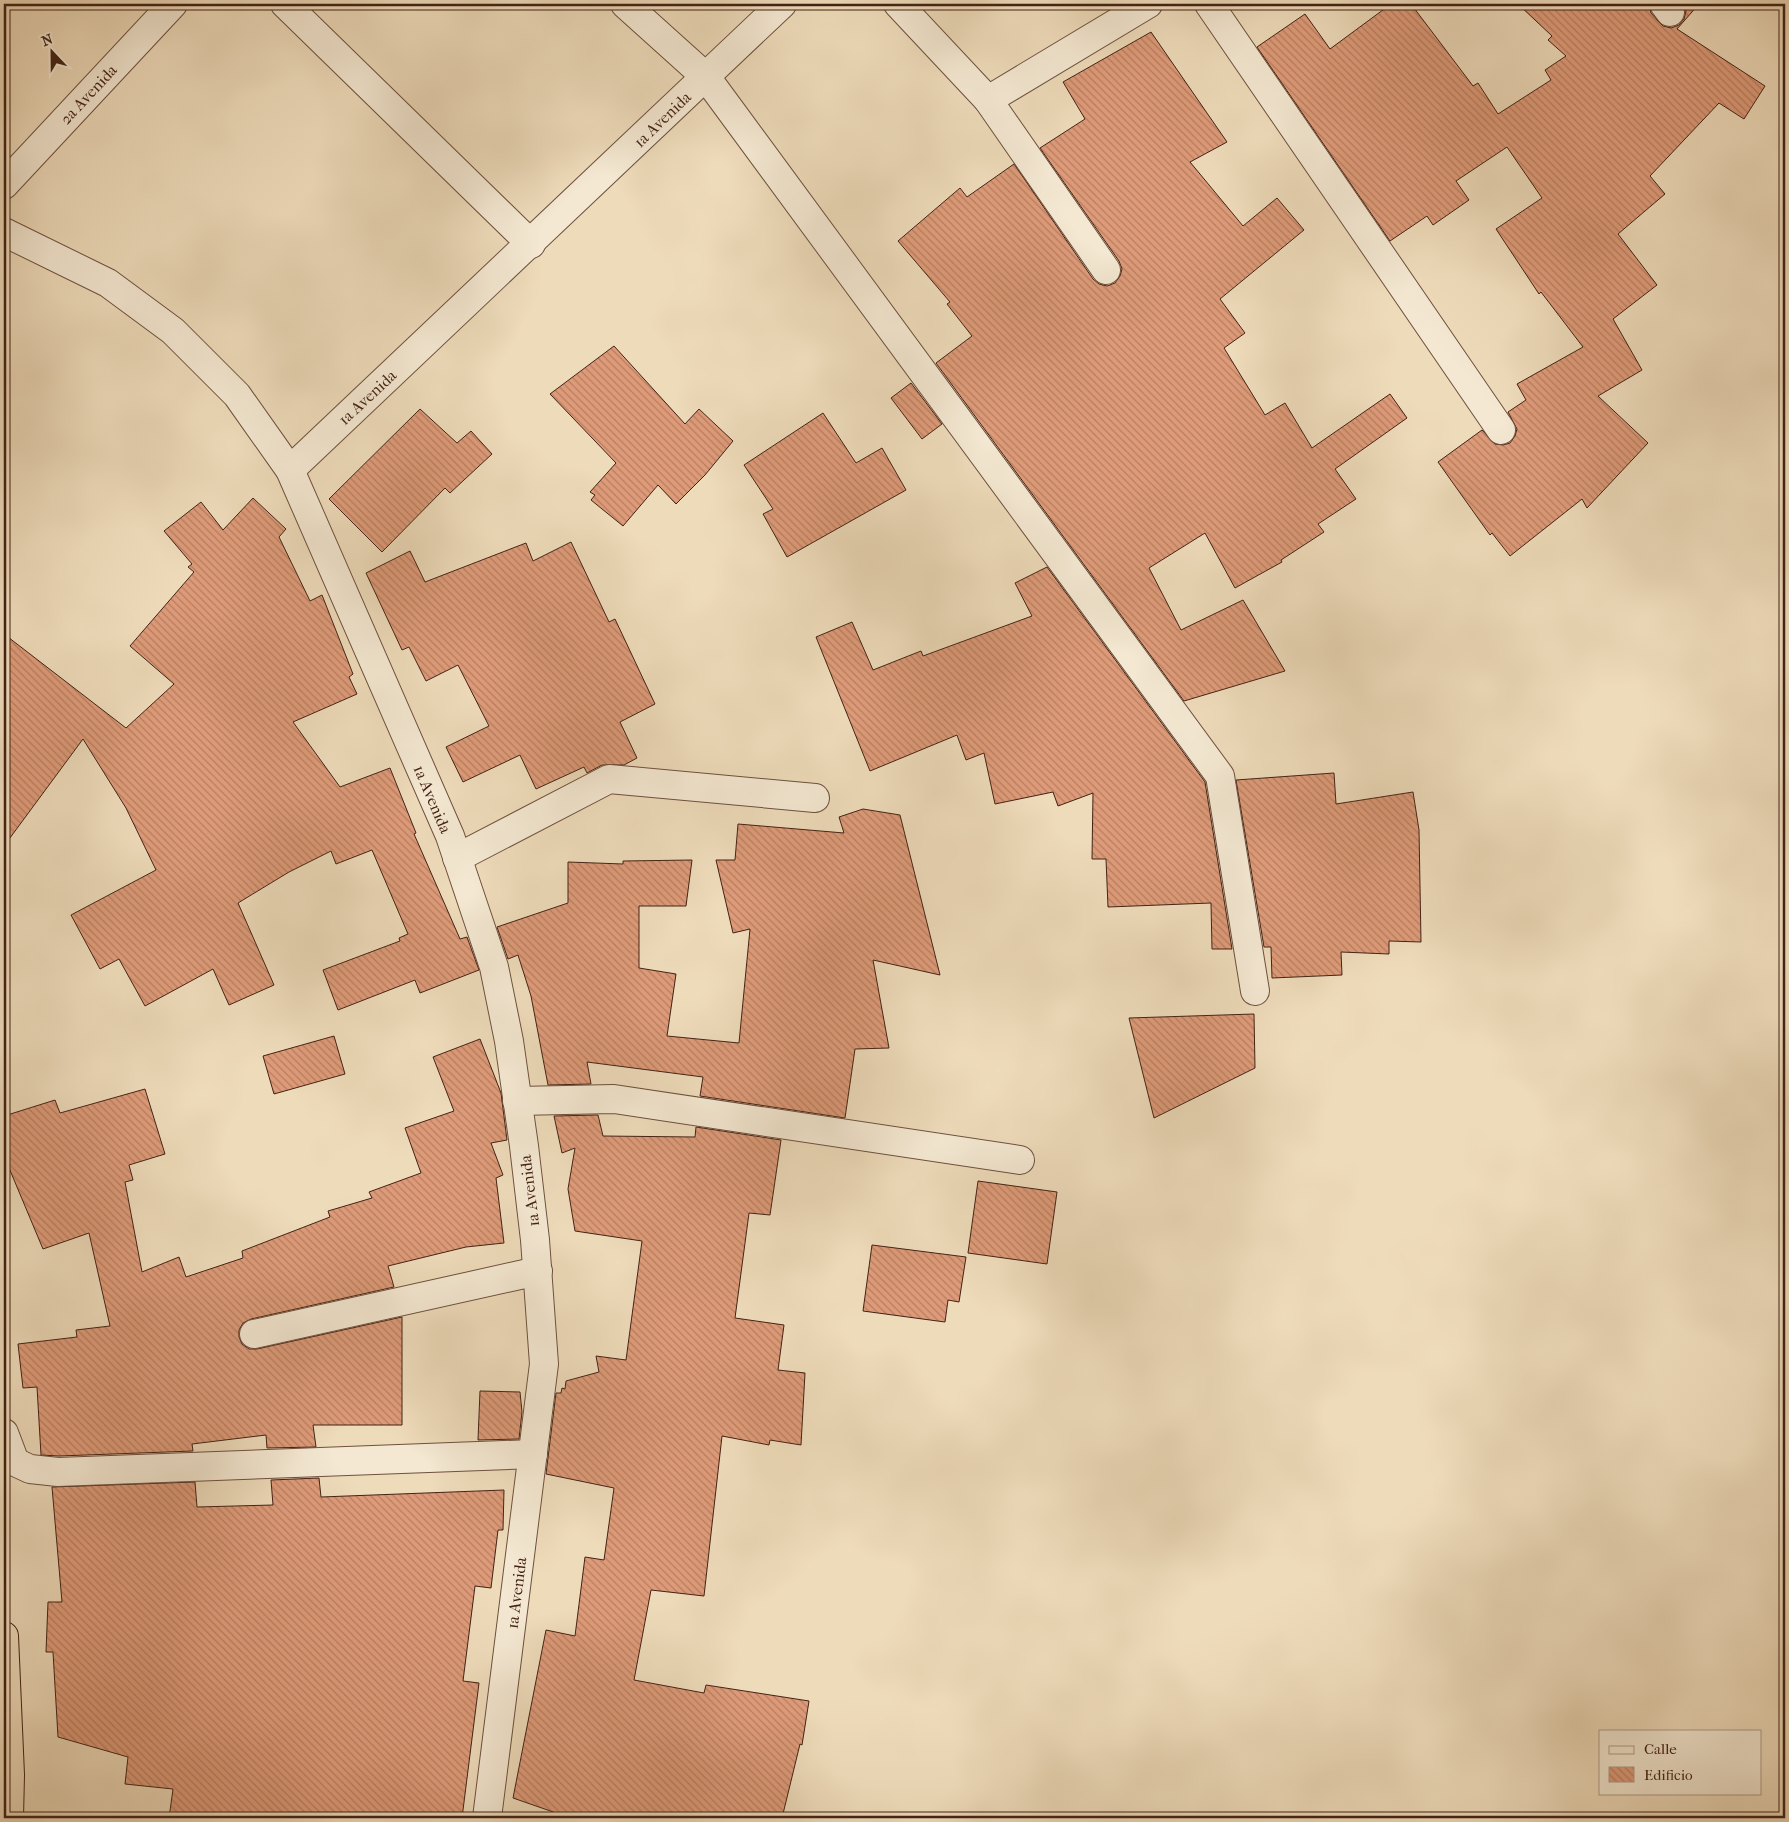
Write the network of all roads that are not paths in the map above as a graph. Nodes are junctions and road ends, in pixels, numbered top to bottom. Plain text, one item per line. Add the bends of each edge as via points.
1 (173, 4) edge
2 (285, 4) edge
3 (625, 4) edge
4 (782, 4) edge
5 (898, 4) edge
6 (1148, 4) edge
7 (1209, 4) edge
8 (706, 77) junction
9 (988, 100) junction
10 (4, 185) edge
11 (6, 238) edge
12 (531, 244) junction
13 (1106, 270) dead end
14 (1500, 430) dead end
15 (290, 470) junction
16 (815, 798) dead end
17 (457, 858) junction
18 (1255, 992) dead end
19 (517, 1100) junction
20 (1020, 1160) dead end
21 (538, 1271) junction
22 (254, 1334) dead end
23 (4, 1433) edge
24 (533, 1454) junction
25 (4, 1636) edge
26 (9, 1818) edge
27 (487, 1818) edge

1 - 10 street, 2a Avenida
2 - 12 street
3 - 8 street
4 - 8 street, 1a Avenida
5 - 9 street
6 - 9 street
7 - 14 street
8 - 12 street, 1a Avenida
8 - 18 street via 1220,776
9 - 13 street
11 - 15 street via 108,283 173,331 237,395
12 - 15 street, 1a Avenida
15 - 17 street, 1a Avenida
16 - 17 street via 609,779
17 - 19 street, 1a Avenida via 494,967
19 - 20 street via 614,1099
19 - 21 street, 1a Avenida
21 - 22 street
21 - 24 street, 1a Avenida via 544,1364
23 - 24 street via 15,1462 30,1469 58,1472
24 - 27 street, 1a Avenida
25 - 26 highway

